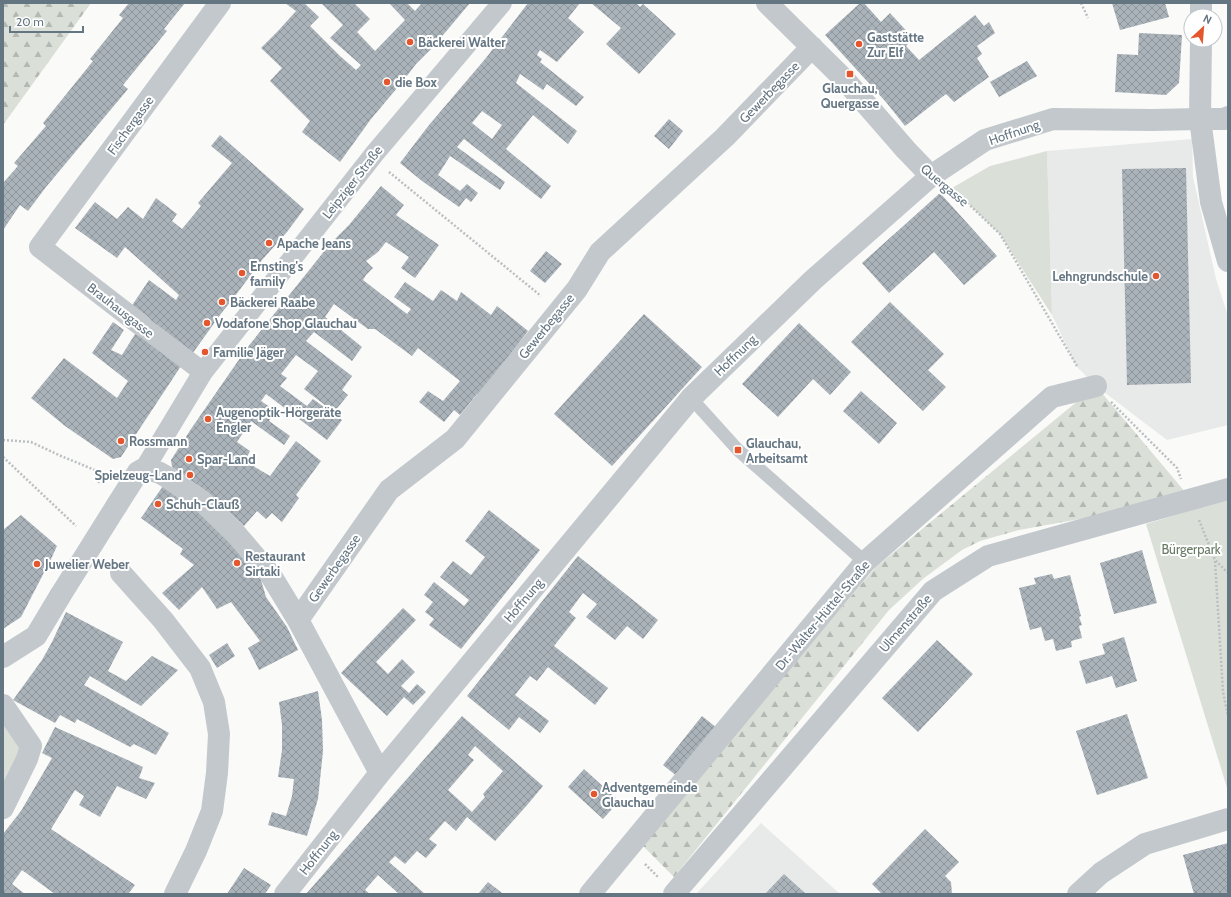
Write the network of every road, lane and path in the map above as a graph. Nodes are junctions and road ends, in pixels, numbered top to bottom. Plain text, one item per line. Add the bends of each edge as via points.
1 (220, 3) edge
2 (502, 3) edge
3 (767, 3) edge
4 (1081, 3) edge
5 (1088, 18) dead end
6 (812, 47) junction
7 (1201, 48) edge
8 (1228, 117) edge
9 (1200, 119) junction
10 (371, 157) junction
11 (931, 176) junction
12 (40, 247) joint
13 (1228, 261) edge
14 (559, 311) junction
15 (141, 325) joint
16 (203, 372) junction
17 (1096, 386) junction
18 (691, 398) junction
19 (3, 440) edge
20 (3, 457) edge
21 (145, 468) junction
22 (97, 481) dead end
23 (1228, 489) edge
24 (1191, 499) junction
25 (77, 527) dead end
26 (1215, 560) junction
27 (865, 562) junction
28 (121, 573) dead end
29 (1228, 573) edge
30 (298, 620) junction
31 (3, 657) edge
32 (3, 705) edge
33 (1228, 716) edge
34 (380, 773) junction
35 (3, 808) edge
36 (1228, 819) edge
37 (629, 847) junction
38 (176, 894) edge
39 (285, 894) edge
40 (590, 894) edge
41 (674, 894) edge
42 (1078, 894) edge

1 - 12 street, Fischergasse
2 - 10 street, Leipziger Straße
3 - 6 street, Quergasse
4 - 5 path
6 - 11 street, Quergasse
6 - 14 street, Gewerbegasse via 726,137 600,252 577,289
7 - 9 street
8 - 9 street, Hoffnung
9 - 11 street, Hoffnung via 1053,118 985,140
9 - 13 street via 1211,202
10 - 14 path
10 - 16 street, Leipziger Straße
11 - 17 path, Quergasse via 952,188 1000,234 1076,366
11 - 18 street, Hoffnung via 813,280
12 - 15 street, Brauhausgasse
14 - 30 street, Gewerbegasse via 455,439 389,490
15 - 16 street, Brauhausgasse
16 - 21 street, Leipziger Straße
17 - 24 path, Quergasse via 1177,468
17 - 27 street, Dr.-Walter-Hüttel-Straße via 1052,397
18 - 27 lane via 738,450
18 - 34 street, Hoffnung
19 - 22 path via 31,442 102,473
20 - 25 path
21 - 30 street via 167,476 192,494 236,534 270,574
21 - 31 street, bridge via 138,472 36,636
23 - 24 street, Ulmenstraße
24 - 26 path, Quergasse
24 - 41 street, Ulmenstraße via 988,556 933,591
26 - 29 path
26 - 33 path via 1223,692
27 - 37 street, Dr.-Walter-Hüttel-Straße
28 - 38 street via 163,620 200,668 214,702 219,734 212,811
30 - 34 street
32 - 35 street via 31,746
34 - 39 street, Hoffnung
36 - 42 street via 1145,844 1101,873
37 - 40 street, Dr.-Walter-Hüttel-Straße
37 - 41 path

